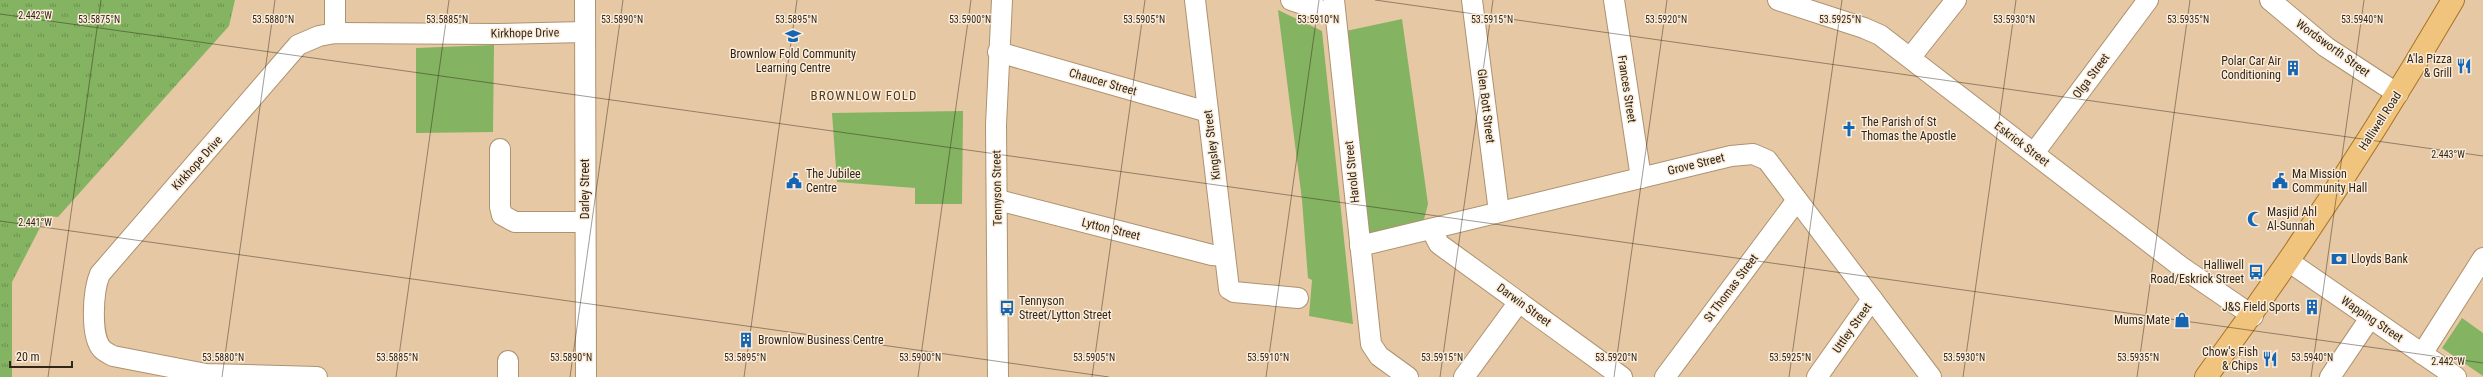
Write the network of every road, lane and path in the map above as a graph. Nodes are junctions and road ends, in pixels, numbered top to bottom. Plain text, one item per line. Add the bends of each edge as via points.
1 (335, 0) edge
2 (585, 0) edge
3 (1002, 0) edge
4 (1195, 0) edge
5 (1290, 0) edge
6 (1472, 0) edge
7 (1614, 0) edge
8 (1779, 0) edge
9 (1956, 0) edge
10 (2148, 0) edge
11 (2270, 0) edge
12 (2453, 0) edge
13 (1334, 8) edge
14 (585, 32) junction
15 (335, 33) junction
16 (998, 52) junction
17 (1910, 58) junction
18 (2398, 94) junction
19 (1208, 112) junction
20 (500, 149) dead end
21 (2034, 153) junction
22 (1642, 178) junction
23 (998, 200) junction
24 (1798, 200) junction
25 (1499, 212) junction
26 (586, 222) junction
27 (1431, 229) junction
28 (1360, 246) junction
29 (1225, 256) junction
30 (2483, 258) edge
31 (2288, 261) junction
32 (1298, 298) dead end
33 (1872, 299) junction
34 (1519, 302) junction
35 (2253, 316) junction
36 (2370, 318) junction
37 (2422, 354) junction
38 (317, 377) edge
39 (586, 377) edge
40 (998, 377) edge
41 (1408, 377) edge
42 (1464, 377) edge
43 (1622, 377) edge
44 (1665, 377) edge
45 (1817, 377) edge
46 (1931, 377) edge
47 (2206, 377) edge
48 (2330, 377) edge
49 (2456, 377) edge

1 - 15 street
2 - 14 street, Darley Street
3 - 16 street, Tennyson Street
4 - 19 street, Kingsley Street
5 - 13 street
6 - 25 street, Glen Bott Street
7 - 22 street, Frances Street
8 - 17 street, Eskrick Street via 1880,35
9 - 17 street
10 - 21 street, Olga Street
11 - 18 street, Wordsworth Street via 2326,46
12 - 18 main road, Halliwell Road
13 - 28 street, Harold Street
14 - 15 street, Kirkhope Drive
14 - 26 street, Darley Street
15 - 38 street, Kirkhope Drive via 318,36 298,45 107,264 97,281 95,294 97,339 102,349 113,356 206,374
16 - 19 street, Chaucer Street
16 - 23 street, Tennyson Street
17 - 21 street, Eskrick Street
18 - 31 main road, Halliwell Road
19 - 29 street, Kingsley Street
20 - 26 street via 502,215 514,222
21 - 35 street, Eskrick Street via 2180,266
22 - 24 street, Grove Street via 1731,156 1753,154 1767,160
22 - 25 street, Grove Street
23 - 29 street, Lytton Street via 1212,255
23 - 40 street, Tennyson Street
24 - 33 street, Grove Street
24 - 44 street, St Thomas Street
25 - 27 street, Grove Street
26 - 39 street, Darley Street
27 - 28 street, Grove Street
27 - 34 street, Darwin Street via 1439,244
28 - 41 street, Harold Street via 1371,344 1379,356
29 - 32 street, Kingsley Street via 1229,289 1234,292
30 - 37 street
31 - 35 main road, Halliwell Road
31 - 36 street, Wapping Street
33 - 45 street, Uttley Street
33 - 46 street, Grove Street
34 - 42 street
34 - 43 street, Darwin Street
35 - 47 main road, Halliwell Road
36 - 37 street, Wapping Street
36 - 48 street
37 - 49 street, Wapping Street

